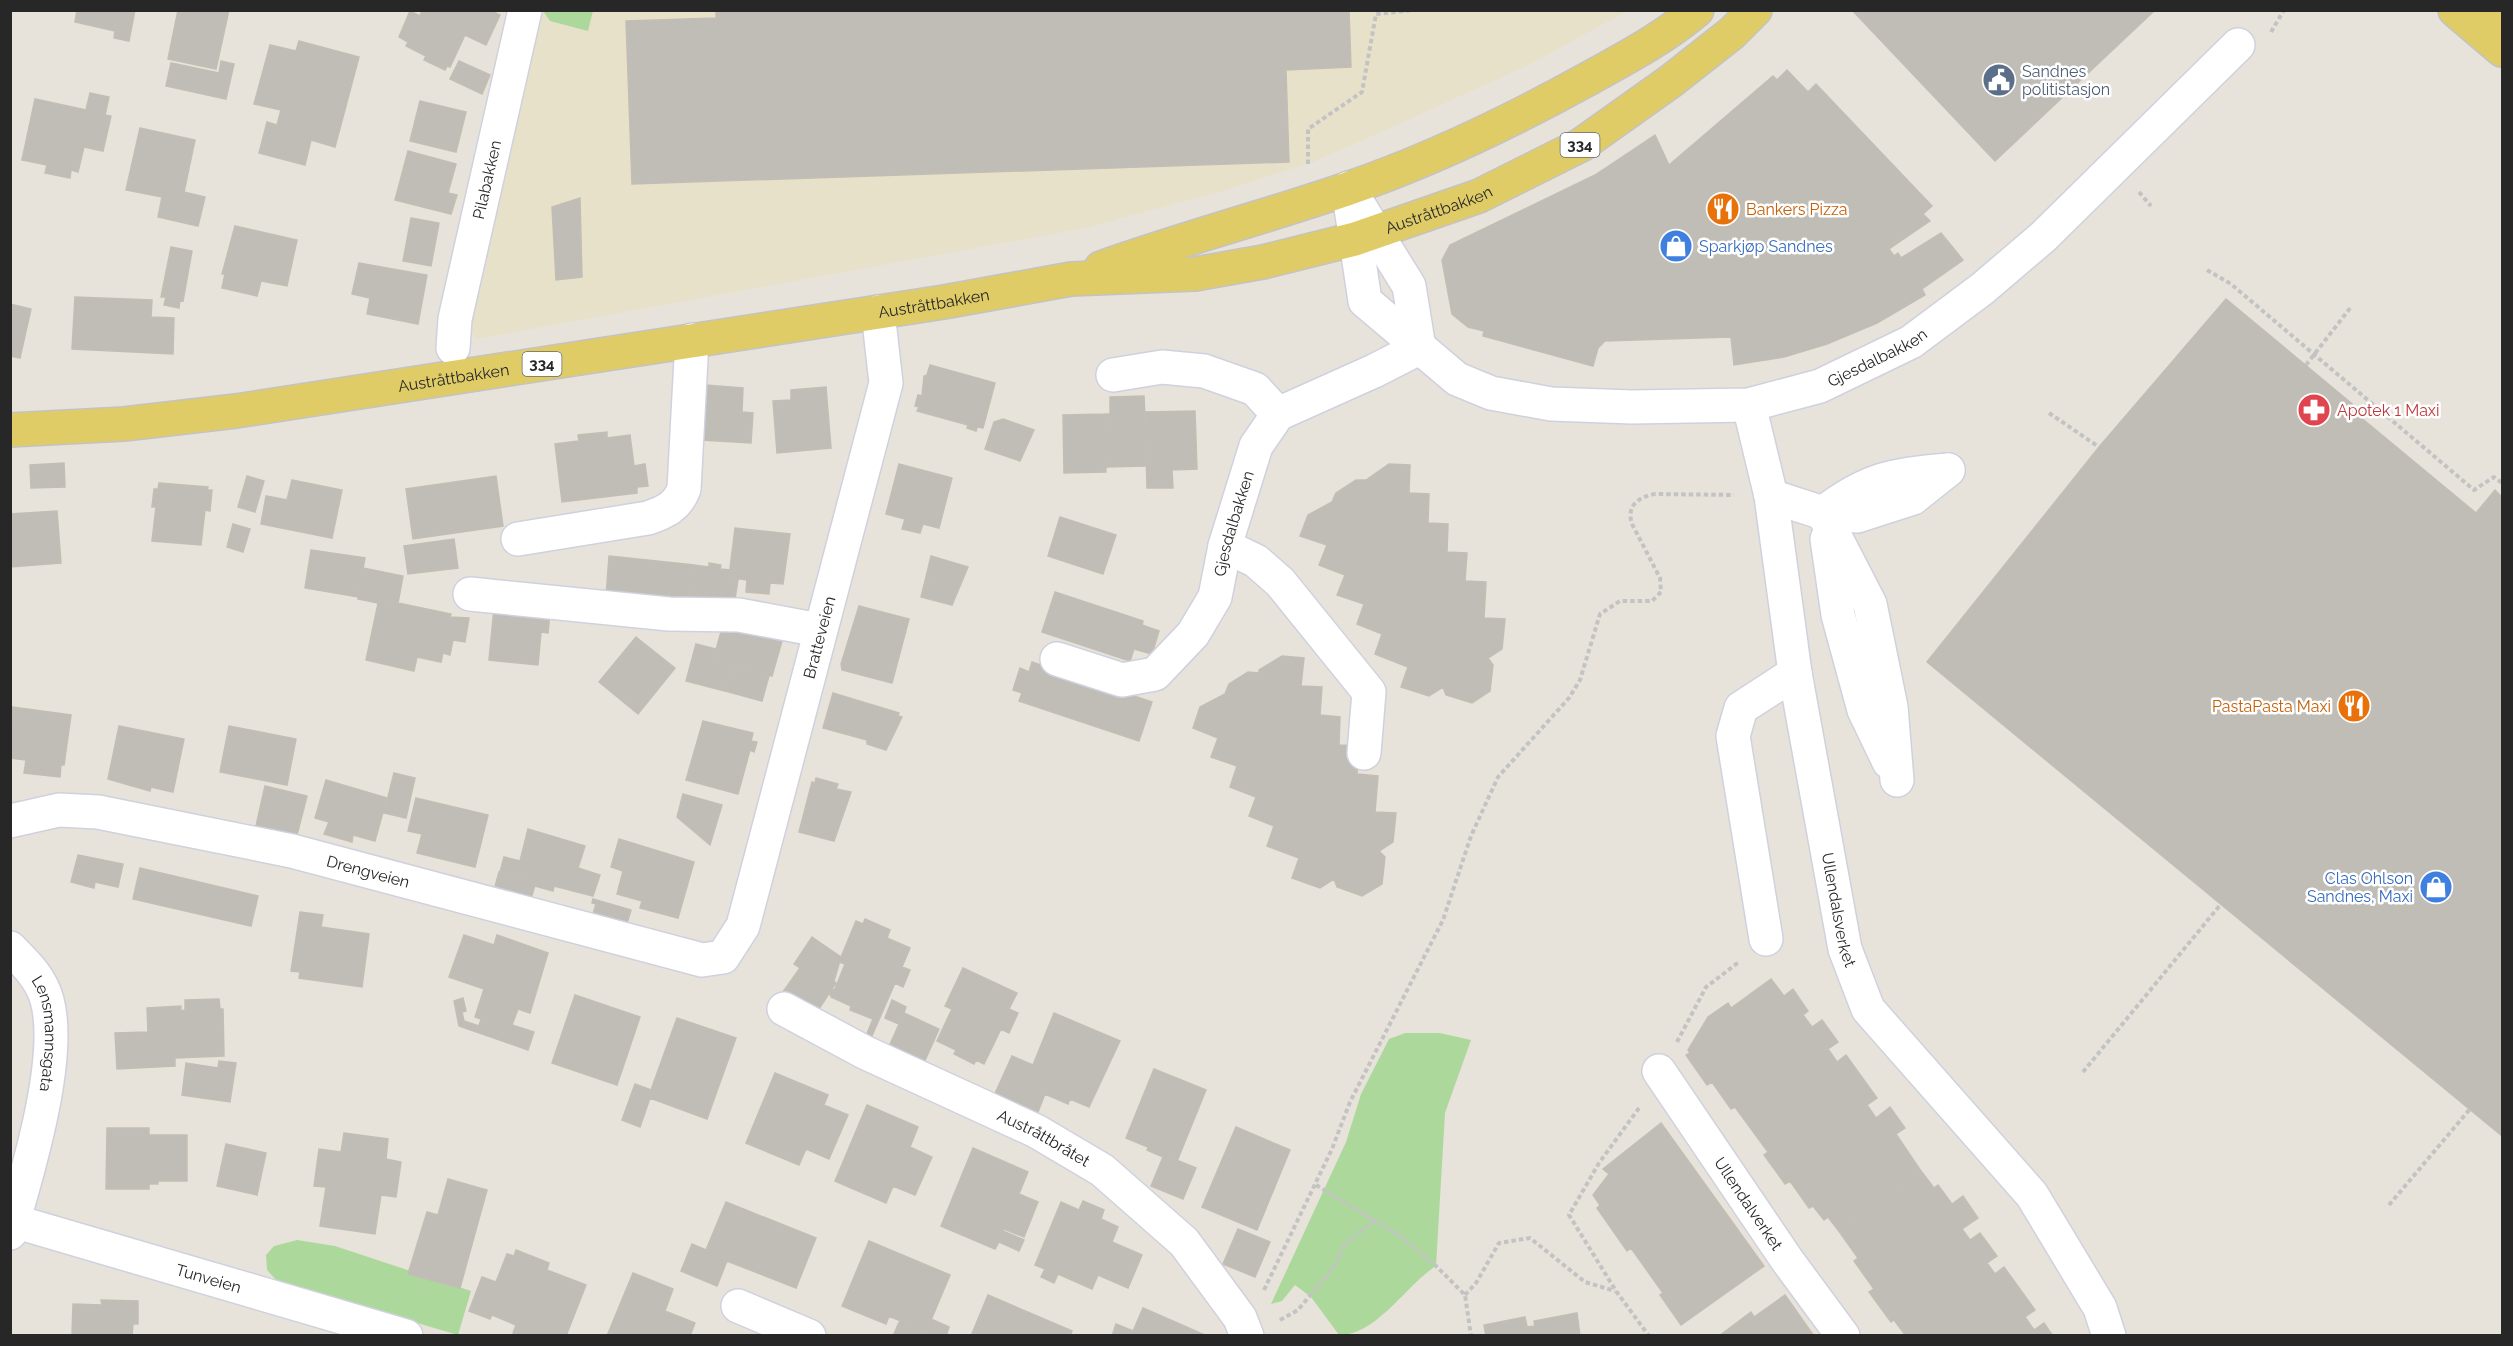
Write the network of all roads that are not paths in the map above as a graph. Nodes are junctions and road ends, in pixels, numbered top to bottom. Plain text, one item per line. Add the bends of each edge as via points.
1 (525, 10) edge
2 (1697, 10) edge
3 (1755, 10) edge
4 (2455, 10) edge
5 (2497, 10) edge
6 (2501, 38) edge
7 (2238, 45) dead end
8 (1348, 188) junction
9 (1366, 235) junction
10 (1071, 279) junction
11 (878, 312) junction
12 (692, 340) junction
13 (453, 348) dead end
14 (1419, 348) junction
15 (1113, 375) dead end
16 (1749, 405) junction
17 (1278, 414) junction
18 (10, 430) edge
19 (1771, 495) junction
20 (1823, 513) junction
21 (518, 539) dead end
22 (1225, 546) junction
23 (470, 594) dead end
24 (819, 630) junction
25 (1057, 658) dead end
26 (1795, 673) junction
27 (1364, 753) dead end
28 (10, 821) edge
29 (1766, 939) dead end
30 (10, 948) edge
31 (723, 957) joint
32 (784, 1009) dead end
33 (1659, 1071) dead end
34 (12, 1225) edge
35 (738, 1306) dead end
36 (1244, 1327) edge
37 (359, 1329) edge
38 (406, 1335) edge
39 (809, 1335) edge
40 (1843, 1335) edge
41 (2109, 1335) edge

1 - 13 street, Pilabakken via 455,319
2 - 8 main road, Austråttbakken / 334 via 1641,50 1563,92 1437,153
3 - 9 main road, Austråttbakken / 334 via 1671,81 1581,145 1479,196
4 - 6 main road
5 - 6 main road
7 - 16 street, Gjesdalbakken via 2043,237 1982,290 1911,342 1820,386
8 - 9 street, Gjesdalbakken
8 - 10 main road, Austråttbakken / 334
9 - 10 main road, Austråttbakken / 334 via 1263,262 1195,274
9 - 14 street, Gjesdalbakken via 1409,286
9 - 14 street, Gjesdalbakken via 1365,301
10 - 11 main road, Austråttbakken / 334
11 - 12 main road, Austråttbakken / 334
11 - 24 street, Bratteveien via 886,383
12 - 18 main road, Austråttbakken / 334 via 236,411 124,424
12 - 21 street via 684,489 679,501 666,512 648,518
14 - 16 street, Gjesdalbakken via 1457,379 1491,393 1551,404
14 - 17 street
15 - 17 street via 1162,367 1204,371 1255,389
16 - 19 street, Ullendalsverket
17 - 22 street, Gjesdalbakken via 1256,446
19 - 20 street
19 - 26 street, Ullendalsverket
20 - 20 street via 1838,615 1864,710 1897,780 1891,707 1870,604
22 - 25 street, Gjesdalbakken via 1215,597 1193,634 1155,674 1122,680
22 - 27 street via 1256,561 1280,582 1369,692
23 - 24 street via 669,614 739,615
24 - 31 street, Bratteveien via 743,926
26 - 29 street via 1741,708 1733,736
26 - 41 street, Ullendalsverket via 1845,949 1868,1009 2032,1195 2100,1308
28 - 31 street, Drengveien via 59,810 98,812 292,851 702,960
30 - 34 street, Lensmannsgata via 35,973 47,1000 51,1036 47,1086
32 - 36 street, Austråttbråtet via 864,1052 1036,1131 1102,1170 1184,1242
33 - 40 street, Ullendalverket via 1787,1260
34 - 37 street, Tunveien
35 - 39 street
37 - 38 street, Tunveien

